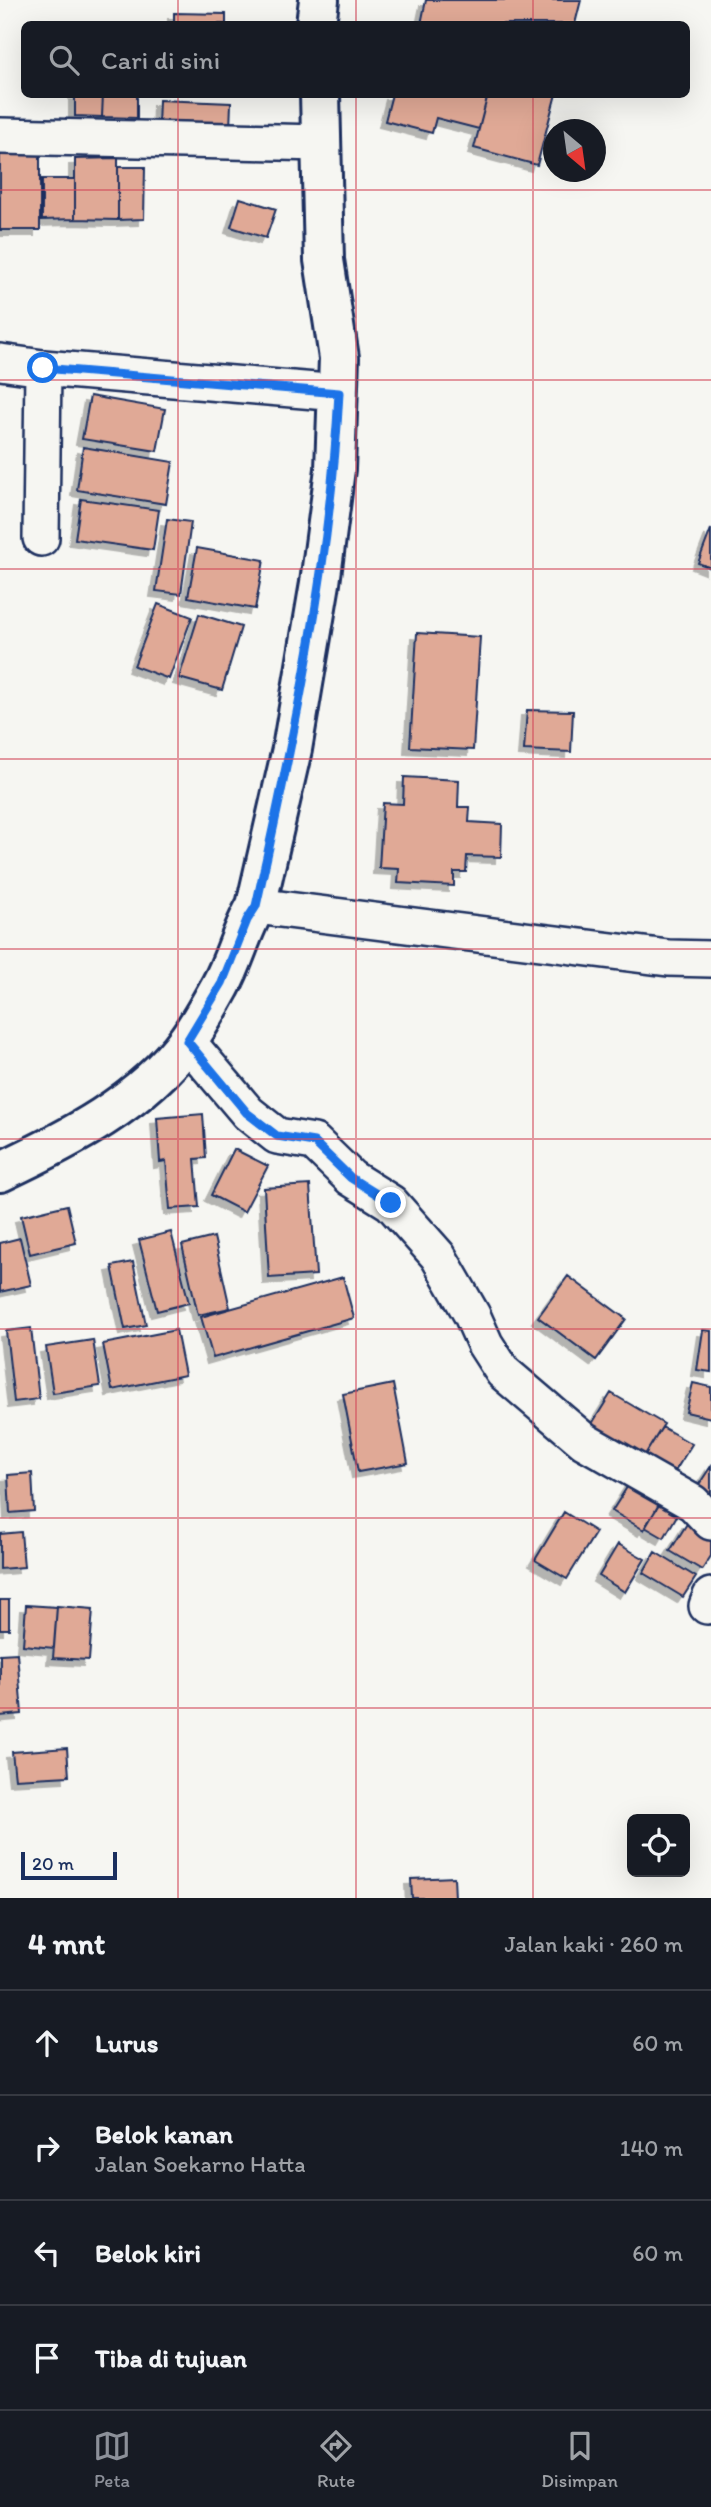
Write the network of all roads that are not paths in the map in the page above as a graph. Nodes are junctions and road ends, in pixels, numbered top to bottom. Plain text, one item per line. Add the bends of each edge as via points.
1 (318, 0) edge
2 (316, 21) edge
3 (320, 98) edge
4 (0, 136) edge
5 (322, 142) junction
6 (0, 362) edge
7 (43, 368) junction
8 (339, 393) junction
9 (41, 538) dead end
10 (256, 906) junction
11 (711, 959) edge
12 (187, 1041) junction
13 (0, 1171) edge
14 (711, 1522) edge

1 - 2 street
3 - 5 street
4 - 5 street
5 - 8 street via 324,260 340,358
6 - 7 street
7 - 8 street
7 - 9 street
8 - 10 street via 335,469 320,583 292,749
10 - 11 street via 668,958
10 - 12 street via 222,983
12 - 13 street via 143,1088 94,1124
12 - 14 street via 247,1113 277,1136 314,1142 351,1178 391,1203 438,1256 503,1372 584,1441 693,1503

